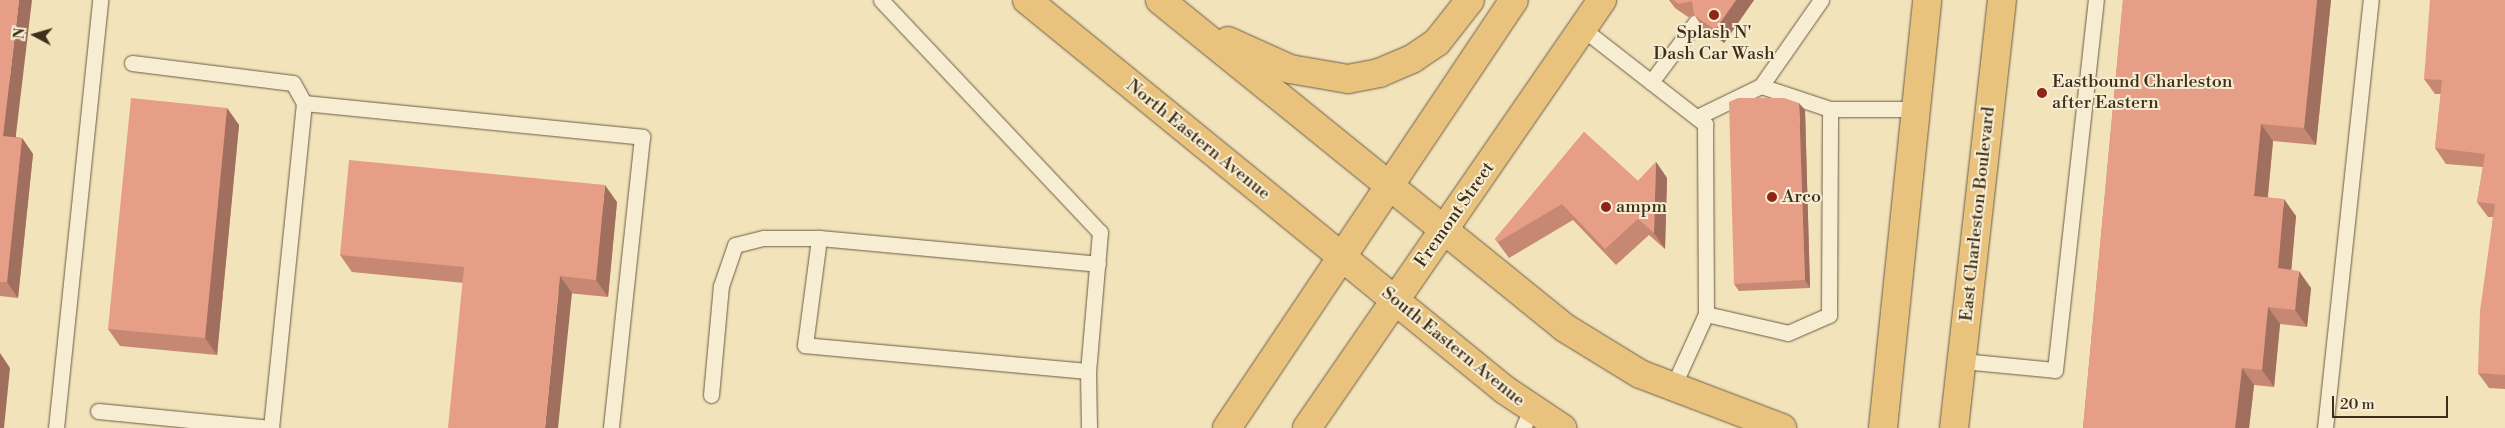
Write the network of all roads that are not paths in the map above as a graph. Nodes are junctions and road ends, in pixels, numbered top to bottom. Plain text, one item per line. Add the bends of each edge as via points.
1 (100, 0) edge
2 (881, 0) edge
3 (1027, 0) edge
4 (1160, 0) edge
5 (1470, 0) edge
6 (1514, 0) edge
7 (1602, 0) edge
8 (1821, 0) edge
9 (1927, 0) edge
10 (2002, 0) edge
11 (2096, 0) edge
12 (2371, 0) edge
13 (1182, 18) junction
14 (1696, 22) edge
15 (1583, 29) junction
16 (132, 63) dead end
17 (1651, 82) junction
18 (1761, 86) junction
19 (304, 103) junction
20 (1830, 109) junction
21 (1915, 109) junction
22 (1696, 117) junction
23 (1391, 188) junction
24 (1445, 231) junction
25 (819, 238) junction
26 (1342, 258) junction
27 (1098, 264) junction
28 (1370, 280) joint
29 (1395, 300) junction
30 (1706, 314) junction
31 (1962, 361) junction
32 (1088, 371) junction
33 (1672, 389) junction
34 (711, 395) dead end
35 (98, 411) dead end
36 (1527, 418) edge
37 (56, 428) edge
38 (271, 428) edge
39 (611, 428) edge
40 (1089, 428) edge
41 (1227, 428) edge
42 (1306, 428) edge
43 (1562, 428) edge
44 (1782, 428) edge
45 (1883, 428) edge
46 (1954, 428) edge
47 (2325, 428) edge

1 - 37 lane
2 - 27 lane via 1100,232
3 - 26 main road, North Eastern Avenue
4 - 13 main road
5 - 13 main road via 1437,42 1379,73 1348,79 1290,69
6 - 23 main road
7 - 15 main road, Fremont Street
8 - 18 lane
9 - 21 main road
10 - 31 main road, East Charleston Boulevard
11 - 31 lane via 2055,370
12 - 47 lane
13 - 23 main road
14 - 17 lane
15 - 17 lane
15 - 24 main road, Fremont Street
16 - 19 lane via 293,83
17 - 22 lane
18 - 20 lane
18 - 22 lane
19 - 38 lane
19 - 39 lane via 642,137
20 - 21 lane
20 - 30 lane via 1829,315 1788,333
21 - 45 main road
22 - 30 lane via 1705,124
23 - 24 main road
23 - 26 main road
24 - 29 main road, Fremont Street
24 - 33 main road via 1565,328
25 - 27 lane
25 - 32 lane via 805,345
25 - 34 lane via 764,238 735,245 721,286
26 - 28 main road, North Eastern Avenue
26 - 41 main road
27 - 32 lane
28 - 29 main road, South Eastern Avenue
29 - 36 main road, South Eastern Avenue
29 - 42 main road, Fremont Street
30 - 33 lane
31 - 46 main road, East Charleston Boulevard
32 - 40 lane
33 - 44 main road
35 - 38 lane
36 - 43 main road, South Eastern Avenue

